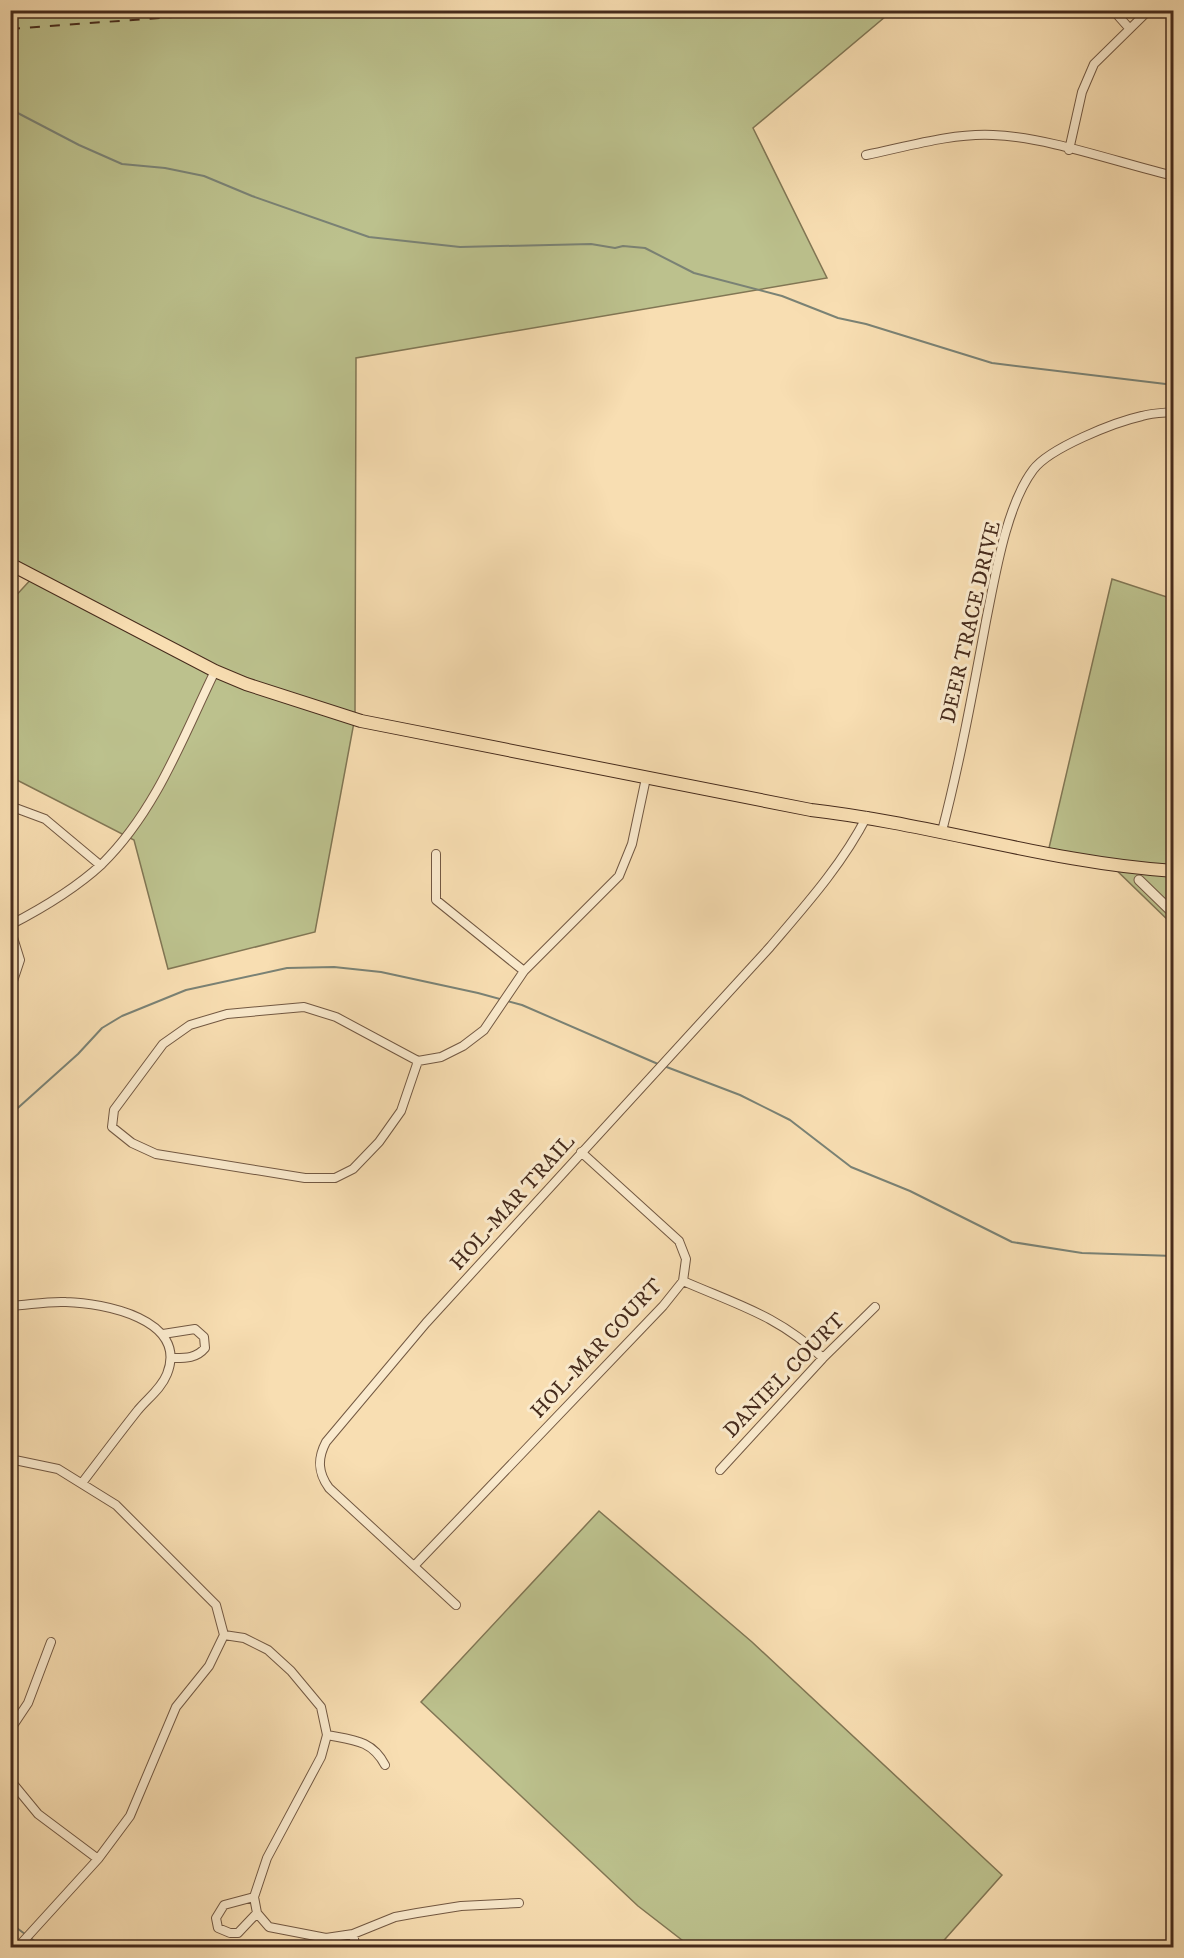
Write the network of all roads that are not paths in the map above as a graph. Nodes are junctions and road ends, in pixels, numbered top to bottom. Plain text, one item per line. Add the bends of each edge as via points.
1 (1113, 10) edge
2 (1149, 10) edge
3 (1129, 28) junction
4 (1069, 150) junction
5 (866, 155) dead end
6 (1173, 176) edge
7 (1173, 412) edge
8 (10, 564) edge
9 (215, 670) junction
10 (646, 778) junction
11 (10, 806) edge
12 (867, 816) junction
13 (942, 831) junction
14 (436, 854) dead end
15 (100, 865) junction
16 (1127, 868) junction
17 (1173, 870) edge
18 (1139, 880) joint
19 (1173, 914) edge
20 (10, 927) edge
21 (524, 971) junction
22 (10, 990) edge
23 (418, 1061) junction
24 (581, 1152) junction
25 (684, 1281) junction
26 (10, 1306) edge
27 (875, 1307) dead end
28 (164, 1334) junction
29 (171, 1358) junction
30 (823, 1358) junction
31 (10, 1459) edge
32 (720, 1470) dead end
33 (82, 1483) junction
34 (415, 1565) junction
35 (456, 1605) dead end
36 (224, 1635) junction
37 (51, 1642) dead end
38 (10, 1730) edge
39 (327, 1735) junction
40 (385, 1765) dead end
41 (10, 1780) edge
42 (98, 1859) junction
43 (254, 1897) junction
44 (519, 1903) dead end
45 (256, 1913) junction
46 (353, 1934) junction
47 (17, 1947) edge
48 (356, 1947) edge

1 - 3 street
2 - 3 street
3 - 4 street via 1094,64 1082,93
4 - 5 street via 992,135 941,140
4 - 6 street
7 - 13 street, DEER TRACE DRIVE via 1142,416 1055,451 1034,468 1020,491 995,572
8 - 9 main road
9 - 10 main road via 361,721
9 - 15 street via 142,815
10 - 12 main road via 811,810
10 - 21 street via 632,844 619,876
11 - 15 street via 45,819
12 - 13 main road
12 - 24 street, HOL-MAR TRAIL via 853,844 791,922 693,1035
13 - 16 main road
14 - 21 street via 436,900
15 - 20 street via 48,905
16 - 17 main road
16 - 18 street
18 - 19 street
20 - 22 street via 20,960
21 - 23 street via 484,1030 441,1057
23 - 23 street via 401,1111 380,1142 353,1169 335,1178 304,1178 156,1154 132,1143 112,1126 114,1110 163,1044 190,1025 227,1014 304,1007 336,1017
24 - 25 street, HOL-MAR COURT via 673,1233 686,1259
24 - 34 street, HOL-MAR TRAIL via 376,1380 340,1422 320,1454 322,1478 329,1488
25 - 30 street via 768,1316 799,1335
25 - 34 street, HOL-MAR COURT
26 - 28 street via 68,1302 132,1315
27 - 30 street, DANIEL COURT
28 - 29 street
28 - 29 street via 195,1329 204,1337 205,1348 201,1353
29 - 33 street via 161,1387
30 - 32 street, DANIEL COURT
31 - 33 street via 58,1469
33 - 36 street via 116,1505 202,1590 216,1605
34 - 35 street, HOL-MAR TRAIL
36 - 39 street via 244,1638 268,1650 291,1671 321,1707
36 - 42 street via 209,1666 176,1707 130,1816
37 - 38 street via 28,1703
39 - 40 street via 359,1741 377,1751
39 - 43 street via 321,1757 267,1858
41 - 42 street via 38,1814
42 - 47 street
43 - 45 street
43 - 45 street via 224,1905 216,1918 218,1928 238,1933
44 - 46 street via 460,1906 406,1915
45 - 46 street via 269,1927 292,1932 326,1938
46 - 48 street

